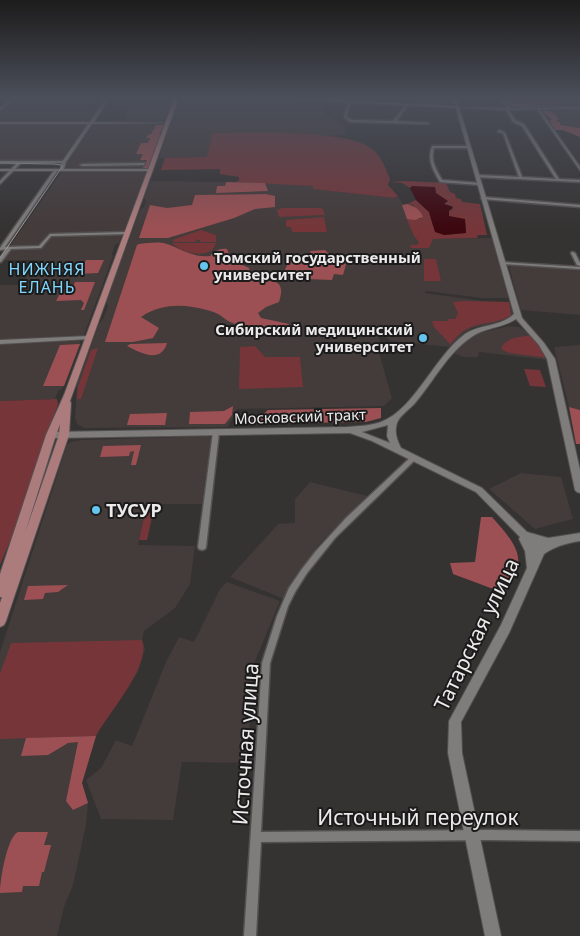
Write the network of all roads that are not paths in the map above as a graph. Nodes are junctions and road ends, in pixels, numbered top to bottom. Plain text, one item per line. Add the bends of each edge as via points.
1 (80, 141) edge
2 (162, 141) edge
3 (467, 141) edge
4 (507, 141) edge
5 (533, 141) edge
6 (560, 141) edge
7 (469, 147) junction
8 (19, 164) junction
9 (64, 164) junction
10 (144, 164) dead end
11 (72, 165) dead end
12 (82, 165) dead end
13 (0, 166) edge
14 (13, 168) junction
15 (56, 168) junction
16 (580, 169) edge
17 (152, 170) junction
18 (477, 176) junction
19 (521, 178) junction
20 (558, 180) junction
21 (580, 181) edge
22 (0, 183) edge
23 (479, 184) junction
24 (484, 198) junction
25 (580, 206) edge
26 (127, 233) junction
27 (4, 237) dead end
28 (10, 237) junction
29 (10, 248) junction
30 (1, 249) edge
31 (573, 253) dead end
32 (0, 260) edge
33 (503, 263) junction
34 (579, 266) edge
35 (518, 314) junction
36 (505, 323) junction
37 (525, 327) junction
38 (88, 338) junction
39 (0, 342) edge
40 (393, 419) junction
41 (375, 427) junction
42 (347, 430) junction
43 (216, 432) junction
44 (58, 435) junction
45 (375, 439) junction
46 (396, 447) junction
47 (414, 458) junction
48 (578, 469) edge
49 (580, 490) edge
50 (521, 532) junction
51 (580, 537) edge
52 (561, 541) junction
53 (202, 547) dead end
54 (540, 552) junction
55 (532, 567) junction
56 (0, 592) edge
57 (0, 620) edge
58 (472, 835) junction
59 (580, 836) edge
60 (256, 837) junction
61 (250, 936) edge
62 (493, 936) edge

1 - 9 main road
2 - 17 main road
3 - 7 main road
4 - 19 street
5 - 20 street
6 - 16 street
7 - 18 main road
7 - 23 street via 433,147 432,168 441,181
8 - 9 street
8 - 13 street
8 - 14 street
8 - 15 street
9 - 11 street
9 - 15 main road
10 - 12 street
13 - 14 main road
14 - 15 main road
14 - 22 street
15 - 17 main road
15 - 28 street
17 - 26 main road
18 - 19 street
18 - 23 main road
19 - 20 street
20 - 21 street
23 - 24 main road
24 - 25 street
24 - 33 main road
26 - 29 street via 50,235 40,247
26 - 38 main road
27 - 28 street
28 - 30 street
29 - 30 street
29 - 32 street
31 - 34 street
33 - 34 street
33 - 35 main road
35 - 36 main road, Московский тракт
35 - 37 main road
36 - 37 main road
36 - 40 main road, Московский тракт via 479,330 462,340
37 - 48 main road via 538,339 551,359
38 - 39 main road
38 - 44 main road
40 - 41 main road, Московский тракт
40 - 46 main road via 390,431
41 - 42 main road, Московский тракт
41 - 45 main road via 371,434
41 - 46 main road
42 - 43 main road, Московский тракт
42 - 45 main road
43 - 44 main road, Московский тракт
43 - 53 street
44 - 56 main road
44 - 57 main road
45 - 46 street
46 - 47 main road
47 - 50 main road via 479,490
47 - 60 street, Источная улица via 324,545 291,591 266,663
48 - 49 main road
50 - 52 main road via 539,541
50 - 54 main road
50 - 55 main road via 530,551
51 - 52 main road
52 - 54 main road, Татарская улица
54 - 55 main road, Татарская улица
55 - 58 main road, Татарская улица via 505,629 455,721 455,753
58 - 59 street, Источный переулок
58 - 60 street, Источный переулок
58 - 62 main road, Татарская улица
60 - 61 street, Источная улица

